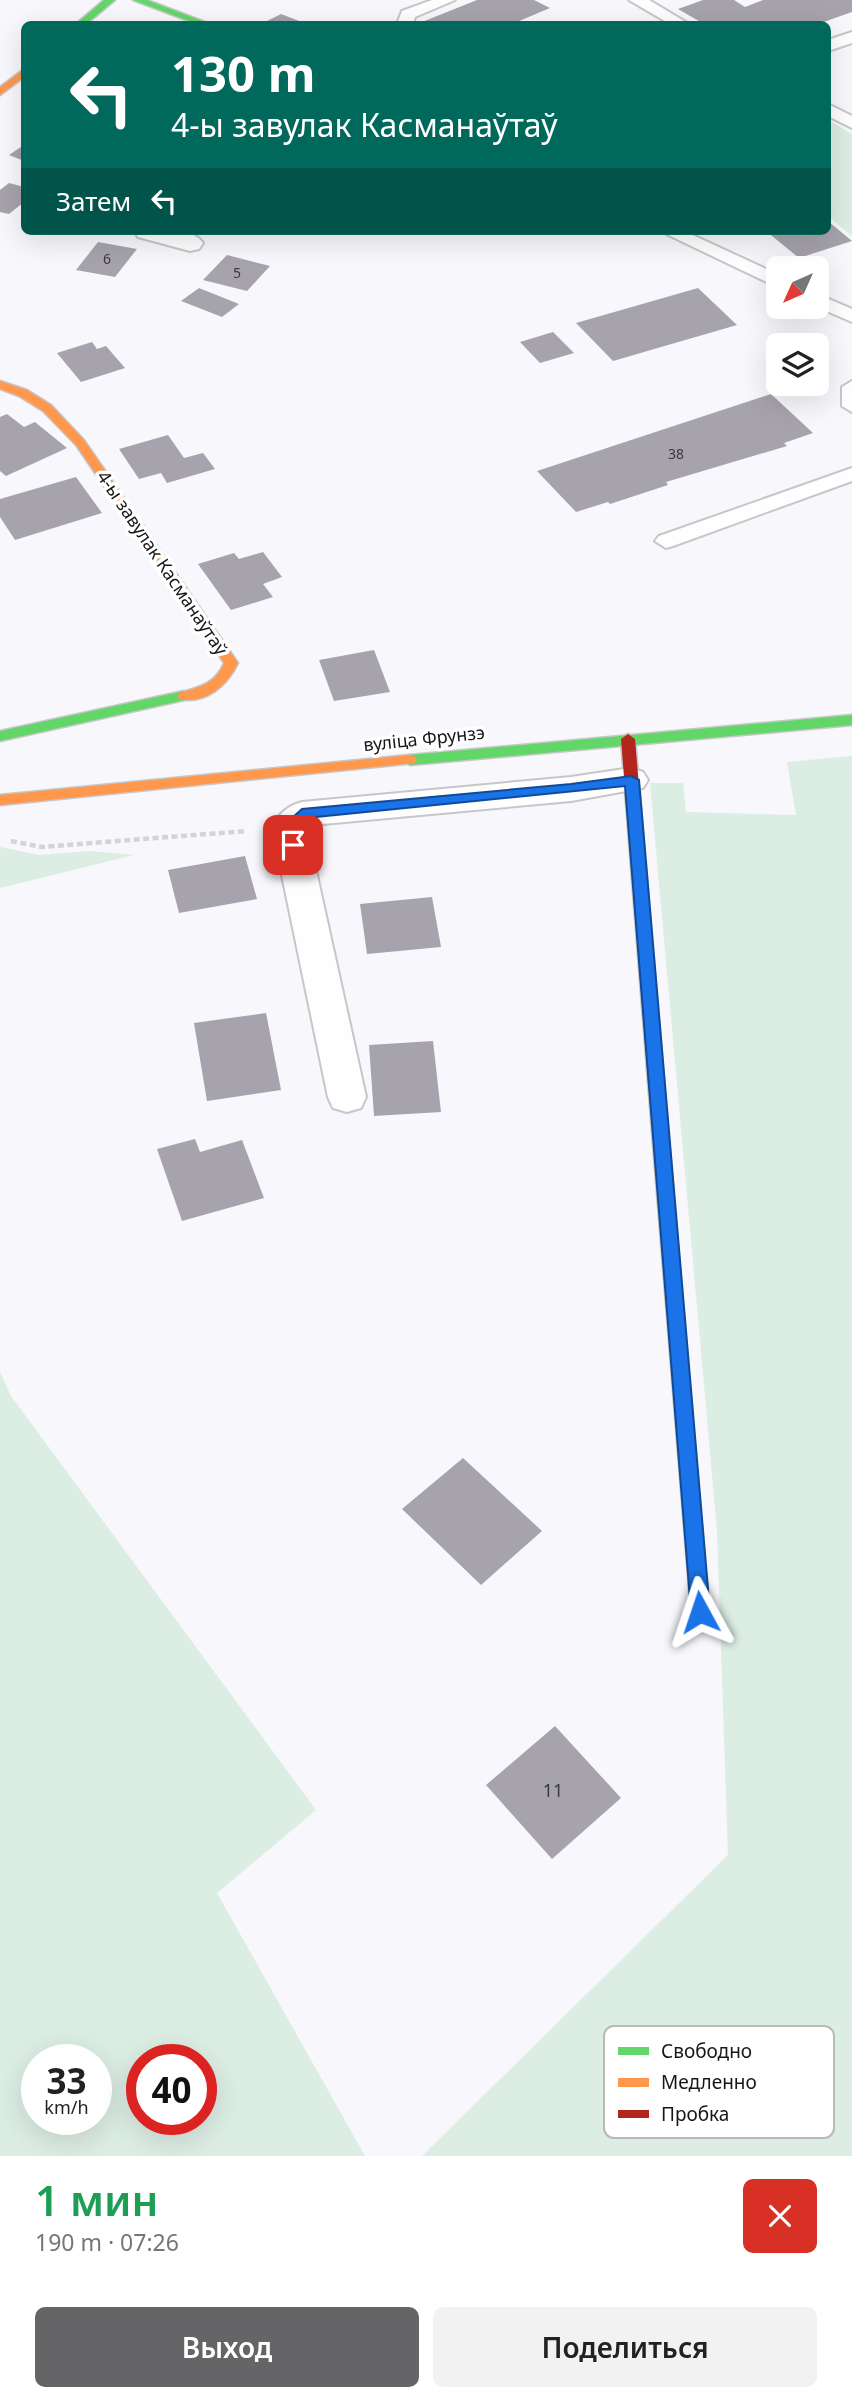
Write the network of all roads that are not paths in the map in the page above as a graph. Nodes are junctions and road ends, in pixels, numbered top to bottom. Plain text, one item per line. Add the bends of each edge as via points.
1 (110, 0) edge
2 (138, 0) edge
3 (447, 0) edge
4 (637, 0) edge
5 (85, 21) edge
6 (197, 21) edge
7 (406, 21) edge
8 (676, 21) edge
9 (852, 37) edge
10 (831, 45) edge
11 (21, 74) edge
12 (0, 92) edge
13 (161, 235) edge
14 (678, 235) edge
15 (190, 243) dead end
16 (766, 276) edge
17 (830, 306) edge
18 (852, 316) edge
19 (0, 385) edge
20 (852, 387) edge
21 (852, 406) edge
22 (852, 474) edge
23 (666, 541) dead end
24 (852, 720) edge
25 (0, 736) edge
26 (628, 739) junction
27 (631, 780) junction
28 (0, 800) edge
29 (347, 1097) dead end
30 (700, 1612) dead end

1 - 5 street
2 - 6 street
3 - 7 lane via 408,14
4 - 8 lane
9 - 10 lane
11 - 12 street
13 - 15 street
14 - 16 lane
17 - 18 lane
19 - 25 street, 4-ы завулак Касманаўтаў via 47,408 80,443 231,663 226,677 211,690
20 - 21 lane
22 - 23 lane
24 - 26 street, вуліца Фрунзэ
26 - 27 street
26 - 28 street, вуліца Фрунзэ
27 - 29 street via 302,814 289,827
27 - 30 street

